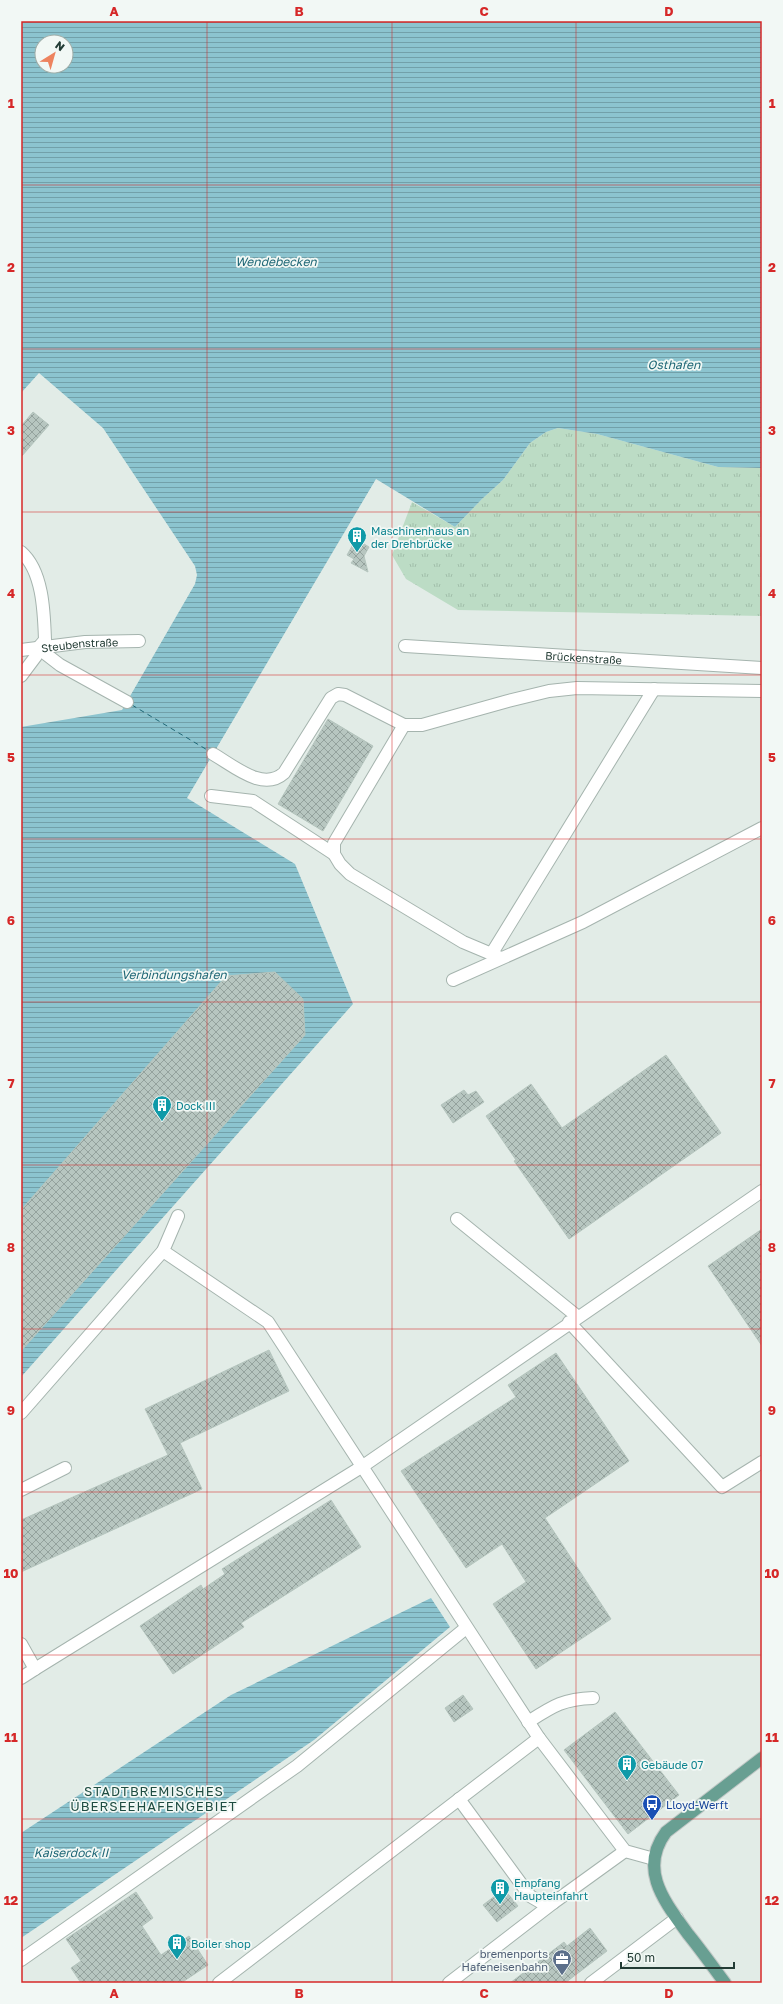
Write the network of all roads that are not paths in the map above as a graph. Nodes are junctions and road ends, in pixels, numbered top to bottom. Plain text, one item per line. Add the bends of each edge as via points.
1 (21, 552) edge
2 (139, 641) dead end
3 (405, 646) dead end
4 (38, 648) junction
5 (21, 650) edge
6 (762, 668) edge
7 (21, 676) edge
8 (654, 689) junction
9 (762, 691) edge
10 (127, 702) dead end
11 (404, 725) junction
12 (214, 754) dead end
13 (211, 796) dead end
14 (762, 828) edge
15 (334, 854) junction
16 (496, 956) junction
17 (453, 980) dead end
18 (762, 1191) edge
19 (178, 1216) dead end
20 (457, 1219) dead end
21 (163, 1251) junction
22 (574, 1320) junction
23 (21, 1413) edge
24 (762, 1462) edge
25 (362, 1466) junction
26 (65, 1468) dead end
27 (21, 1490) edge
28 (466, 1628) junction
29 (21, 1644) edge
30 (35, 1669) junction
31 (21, 1678) edge
32 (593, 1698) dead end
33 (528, 1722) junction
34 (539, 1738) junction
35 (762, 1758) edge
36 (460, 1799) junction
37 (625, 1851) junction
38 (654, 1859) junction
39 (553, 1903) junction
40 (677, 1918) junction
41 (21, 1960) edge
42 (219, 1983) edge
43 (449, 1983) edge
44 (591, 1983) edge
45 (725, 1983) edge

1 - 4 street via 33,566 39,585 45,640
2 - 4 street, Steubenstraße via 85,642
3 - 6 street, Brückenstraße
4 - 5 street, Steubenstraße
4 - 7 street via 36,656
4 - 10 street via 60,665
8 - 9 street
8 - 11 street via 577,688 549,691 422,725
8 - 16 street
11 - 12 street via 338,694 331,698 278,779 258,779
11 - 15 street via 334,843
13 - 15 street via 253,801
14 - 16 street via 583,922
15 - 16 street via 350,874 463,942
16 - 17 street
18 - 22 street
19 - 21 street
20 - 22 street
21 - 23 street
21 - 25 street via 268,1322
22 - 24 street via 722,1487
22 - 25 street
25 - 28 street
25 - 30 street
26 - 27 street
28 - 33 street
28 - 41 street via 297,1766
29 - 30 street
30 - 31 street
32 - 33 street via 573,1699 554,1705
33 - 34 street
34 - 36 street
34 - 37 street
35 - 38 main road via 666,1832 658,1845
36 - 39 street via 530,1896 542,1903
36 - 42 street
37 - 38 street
37 - 39 street
38 - 40 main road via 658,1889
39 - 43 street
40 - 44 street
40 - 45 main road

